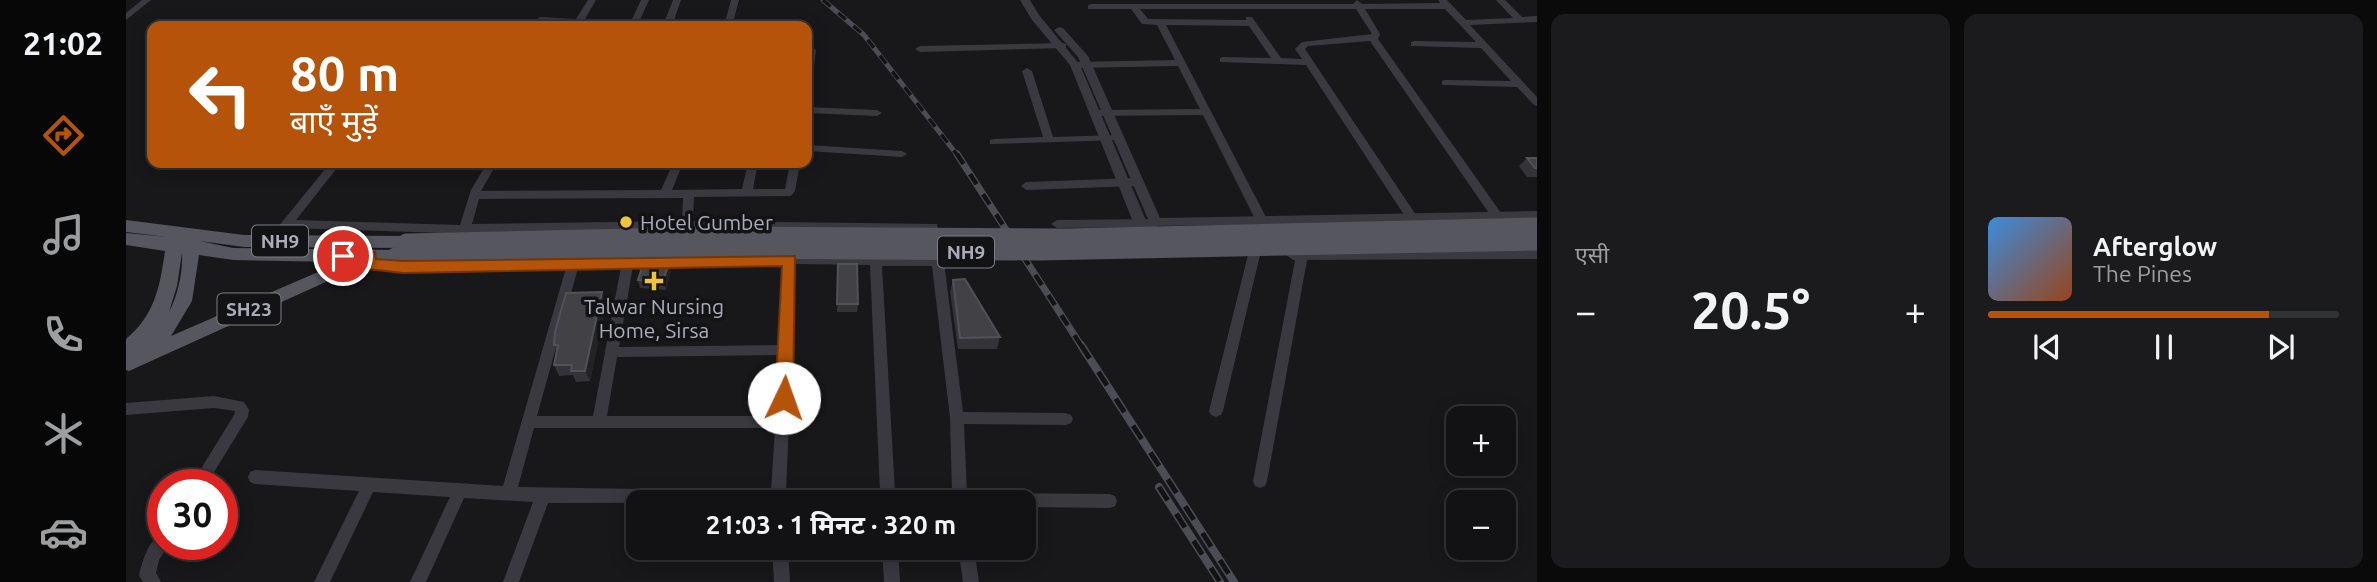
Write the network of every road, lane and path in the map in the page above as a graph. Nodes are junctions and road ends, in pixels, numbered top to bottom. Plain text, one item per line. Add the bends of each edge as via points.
1 (147, 0) edge
2 (592, 0) edge
3 (645, 0) edge
4 (677, 0) edge
5 (735, 0) edge
6 (1025, 0) edge
7 (1034, 0) edge
8 (1500, 0) edge
9 (1357, 3) edge
10 (1444, 3) edge
11 (1165, 4) edge
12 (1091, 7) dead end
13 (1134, 7) junction
14 (1241, 7) junction
15 (126, 17) edge
16 (1518, 18) junction
17 (1537, 19) edge
18 (540, 20) dead end
19 (550, 21) edge
20 (580, 21) edge
21 (636, 21) edge
22 (670, 21) edge
23 (730, 21) edge
24 (1161, 23) junction
25 (1252, 23) junction
26 (1464, 23) junction
27 (1372, 38) junction
28 (1414, 44) dead end
29 (1063, 46) junction
30 (1485, 46) junction
31 (920, 49) dead end
32 (1223, 60) dead end
33 (1278, 61) junction
34 (1183, 62) junction
35 (1309, 62) junction
36 (1081, 64) junction
37 (1027, 71) dead end
38 (1445, 83) dead end
39 (1520, 84) junction
40 (1537, 103) edge
41 (812, 110) edge
42 (877, 113) dead end
43 (1101, 113) junction
44 (1208, 113) junction
45 (1111, 138) junction
46 (1049, 140) junction
47 (994, 142) dead end
48 (812, 148) edge
49 (902, 154) dead end
50 (332, 168) edge
51 (489, 168) edge
52 (676, 168) edge
53 (752, 168) edge
54 (794, 168) edge
55 (1130, 182) junction
56 (1026, 186) dead end
57 (747, 192) junction
58 (665, 193) junction
59 (689, 193) junction
60 (475, 195) junction
61 (1497, 216) junction
62 (1537, 216) edge
63 (1412, 218) junction
64 (1262, 221) junction
65 (1140, 223) junction
66 (1156, 223) junction
67 (286, 224) junction
68 (687, 225) junction
69 (1057, 225) dead end
70 (126, 226) edge
71 (1537, 226) edge
72 (465, 228) junction
73 (126, 239) edge
74 (184, 241) junction
75 (1537, 242) edge
76 (268, 248) junction
77 (1537, 254) edge
78 (1254, 255) junction
79 (1302, 255) junction
80 (362, 260) junction
81 (790, 260) junction
82 (876, 261) junction
83 (628, 262) junction
84 (938, 262) junction
85 (573, 263) junction
86 (786, 350) junction
87 (612, 352) junction
88 (127, 359) edge
89 (126, 409) edge
90 (1216, 411) dead end
91 (957, 418) junction
92 (1066, 419) dead end
93 (528, 422) junction
94 (599, 422) junction
95 (783, 422) junction
96 (208, 469) edge
97 (255, 477) dead end
98 (1260, 481) dead end
99 (369, 485) junction
100 (779, 490) edge
101 (887, 490) edge
102 (960, 490) edge
103 (460, 491) junction
104 (508, 495) junction
105 (543, 496) junction
106 (626, 497) edge
107 (1036, 501) edge
108 (1110, 501) dead end
109 (152, 560) edge
110 (781, 560) edge
111 (891, 560) edge
112 (968, 560) edge
113 (153, 582) edge
114 (322, 582) edge
115 (418, 582) edge
116 (511, 582) edge
117 (782, 582) edge
118 (892, 582) edge
119 (971, 582) edge

1 - 15 street
2 - 20 street
3 - 21 street
4 - 22 street
5 - 23 street
6 - 29 street via 1035,20
7 - 36 street via 1073,43
8 - 16 street
9 - 10 street
9 - 14 street
9 - 27 street via 1376,34
10 - 26 street
11 - 13 street
11 - 14 street
12 - 13 street
13 - 24 street via 1142,21
14 - 25 street
16 - 17 street
16 - 26 street
18 - 19 street
24 - 25 street
24 - 34 street
25 - 33 street
26 - 30 street
27 - 35 street via 1302,45
27 - 61 street
28 - 30 street
29 - 31 street
29 - 36 street
30 - 39 street
32 - 33 street
33 - 35 street
34 - 36 street
34 - 44 street
35 - 63 street
36 - 43 street
37 - 46 street
38 - 39 street
39 - 40 street
41 - 42 street
43 - 44 street
43 - 45 street
44 - 64 street
45 - 46 street
45 - 55 street
46 - 47 street
48 - 49 street
50 - 67 street
51 - 60 street
52 - 58 street
53 - 57 street
54 - 57 street via 789,192
55 - 56 street
55 - 65 street
55 - 66 street
57 - 59 street
58 - 59 street
58 - 60 street
59 - 68 street
60 - 72 street
61 - 62 street
61 - 63 street
63 - 64 street
64 - 66 street
65 - 66 street
65 - 69 street
65 - 78 street via 1156,254
67 - 72 street
67 - 76 street
68 - 72 street
68 - 84 street via 931,227
70 - 74 main road, NH9
71 - 76 main road, NH9, bridge via 1067,237 718,235
73 - 74 main road, NH9
74 - 76 main road, NH9
74 - 88 main road, SH23 via 181,311 161,337
75 - 80 main road, NH9, bridge via 1038,252 711,250
76 - 80 main road, NH9
77 - 79 street
78 - 79 street
78 - 90 street
79 - 98 street
80 - 85 street via 403,267
80 - 88 main road, SH23
81 - 82 street
81 - 83 street
81 - 86 street
82 - 84 street
82 - 101 street
83 - 85 street
83 - 87 street
84 - 91 street
85 - 93 street
86 - 87 street
86 - 95 street
87 - 94 street
89 - 96 street via 215,402 239,406 241,418
91 - 92 street
91 - 102 street
93 - 94 street
93 - 104 street
94 - 95 street
95 - 100 street
97 - 99 street
99 - 103 street
99 - 114 street
103 - 104 street
103 - 115 street
104 - 105 street
105 - 106 street
105 - 116 street
107 - 108 street
109 - 113 street via 148,575
110 - 117 street
111 - 118 street
112 - 119 street

